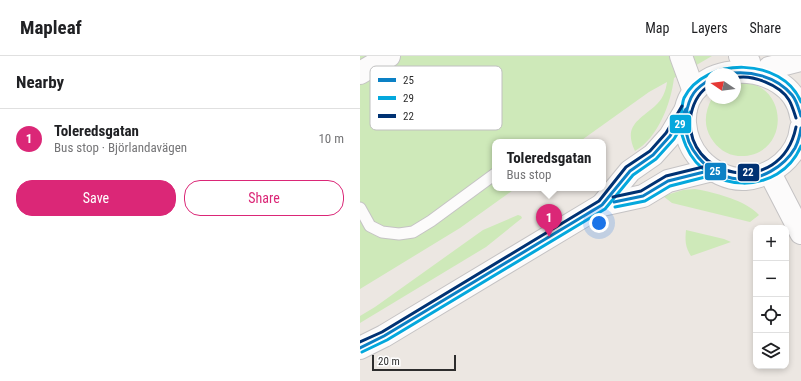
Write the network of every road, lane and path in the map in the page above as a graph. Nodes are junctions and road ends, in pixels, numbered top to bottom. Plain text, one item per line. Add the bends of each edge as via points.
1 (389, 56) edge
2 (681, 56) edge
3 (801, 60) edge
4 (753, 62) edge
5 (372, 66) edge
6 (370, 67) edge
7 (360, 73) edge
8 (690, 99) junction
9 (801, 116) edge
10 (801, 128) edge
11 (712, 170) junction
12 (770, 173) junction
13 (492, 176) edge
14 (602, 205) junction
15 (360, 208) edge
16 (801, 233) edge
17 (360, 348) edge

1 - 5 street
2 - 8 street
3 - 4 street
4 - 8 street via 736,62 712,71 702,79
4 - 9 street via 783,77 794,90
6 - 7 street
8 - 11 street via 685,129 692,148
8 - 14 street via 670,136 653,155 630,171
10 - 12 street via 796,146 789,157
11 - 12 street via 741,179 756,178
11 - 14 street via 668,182 643,196
12 - 16 street
13 - 15 lane via 413,232 382,232 370,226
14 - 17 street

